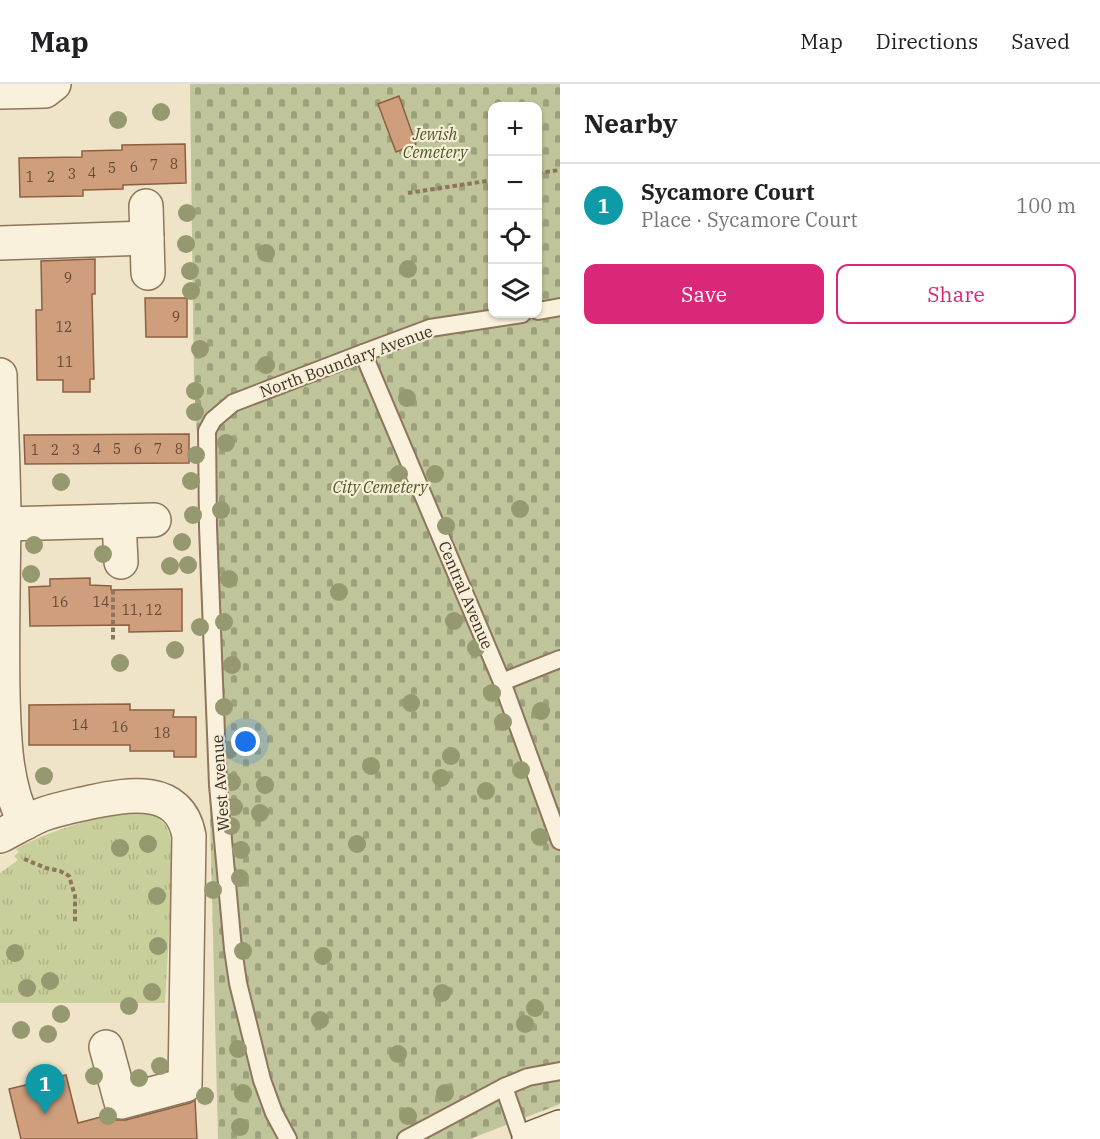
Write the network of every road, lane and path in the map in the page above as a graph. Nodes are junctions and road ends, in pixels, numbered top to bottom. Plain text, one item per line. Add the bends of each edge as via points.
1 (54, 84) edge
2 (0, 92) edge
3 (560, 170) edge
4 (542, 172) edge
5 (488, 181) edge
6 (408, 194) dead end
7 (146, 206) dead end
8 (147, 238) junction
9 (0, 243) edge
10 (148, 273) dead end
11 (560, 308) edge
12 (542, 310) edge
13 (496, 318) edge
14 (363, 352) junction
15 (0, 375) edge
16 (213, 420) joint
17 (154, 520) dead end
18 (119, 521) junction
19 (4, 524) junction
20 (121, 562) joint
21 (1, 627) edge
22 (114, 640) dead end
23 (560, 659) edge
24 (502, 682) junction
25 (9, 832) edge
26 (560, 842) edge
27 (75, 924) dead end
28 (106, 1047) dead end
29 (560, 1071) edge
30 (504, 1087) junction
31 (544, 1135) edge
32 (288, 1139) edge
33 (406, 1139) edge

1 - 2 street via 45,91
3 - 4 path
5 - 6 path
7 - 8 street
8 - 9 street
8 - 10 street
11 - 12 lane
13 - 14 lane, North Boundary Avenue via 430,328
14 - 16 lane, North Boundary Avenue via 233,403
14 - 24 lane, Central Avenue
15 - 19 street
16 - 32 lane, West Avenue via 207,431 208,526 218,784 233,949 262,1080
17 - 18 street
18 - 19 street
18 - 20 street
19 - 21 street
20 - 22 path via 113,562
21 - 25 street via 6,747 20,814
23 - 24 lane
24 - 26 lane, Central Avenue
25 - 27 path via 10,850 18,856 69,876 75,896
25 - 28 street via 64,808 127,794 159,799 177,810 188,826 185,1085 121,1102
29 - 30 lane via 528,1077
30 - 31 lane
30 - 33 lane

